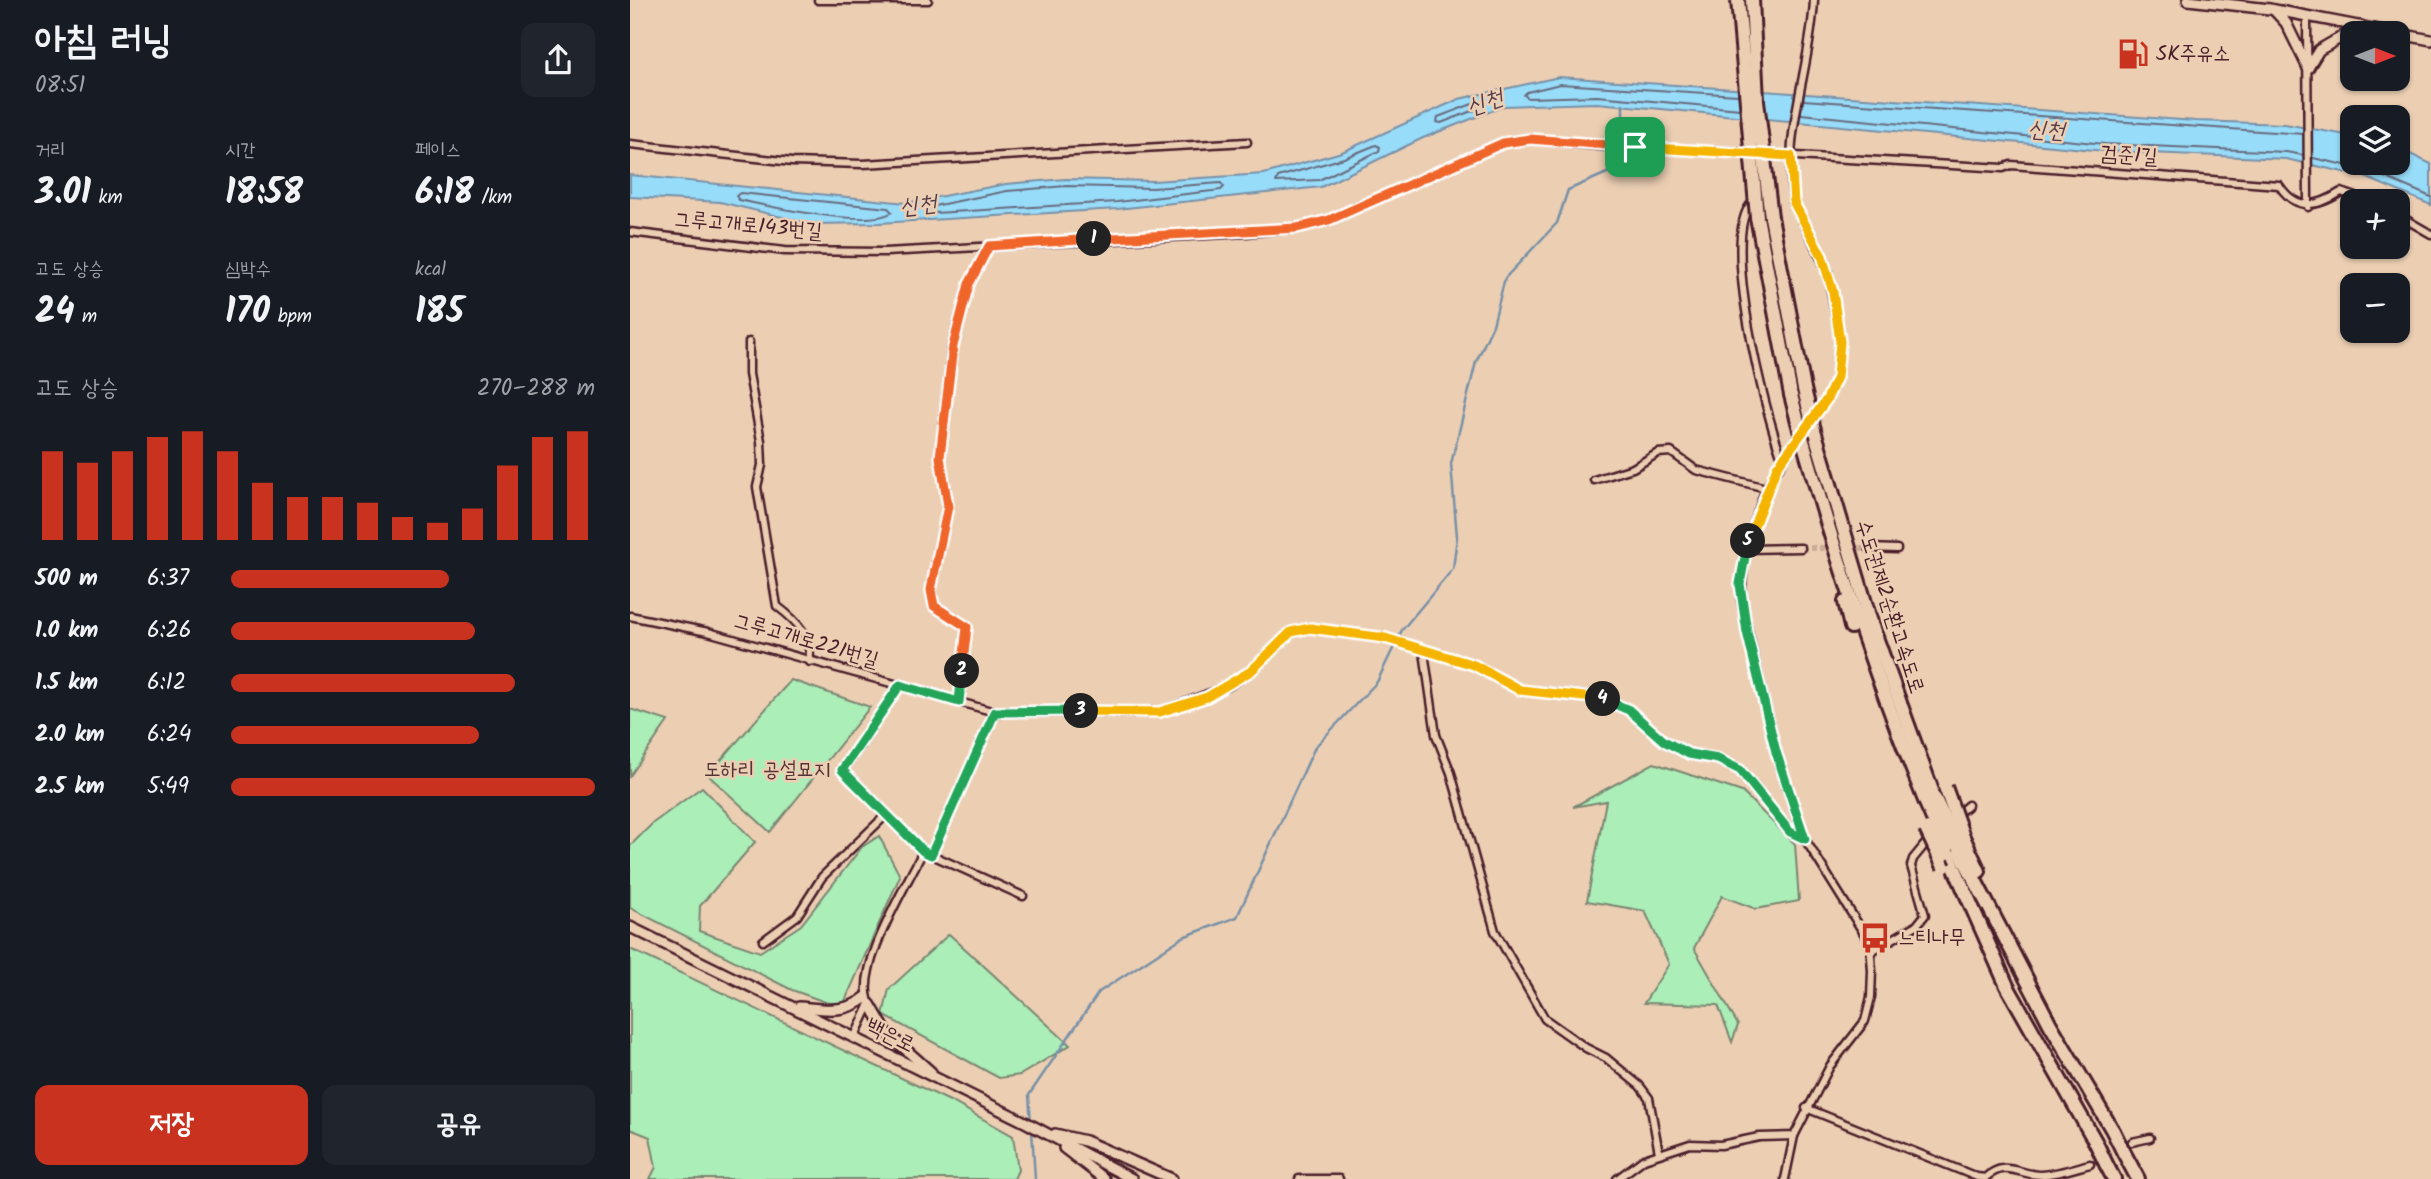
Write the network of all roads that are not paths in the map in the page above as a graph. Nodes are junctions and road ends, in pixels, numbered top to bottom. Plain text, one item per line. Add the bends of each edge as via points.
1 (818, 0) edge
2 (928, 0) edge
3 (1738, 0) edge
4 (1752, 0) edge
5 (1814, 0) edge
6 (2188, 0) edge
7 (2272, 9) junction
8 (2307, 15) junction
9 (2340, 22) edge
10 (2410, 36) edge
11 (2340, 38) edge
12 (2431, 40) edge
13 (2308, 68) junction
14 (1247, 142) dead end
15 (630, 144) edge
16 (1791, 153) junction
17 (2340, 193) edge
18 (1752, 203) dead end
19 (2308, 207) junction
20 (1764, 217) junction
21 (2410, 222) edge
22 (630, 232) edge
23 (2431, 234) edge
24 (989, 246) junction
25 (749, 342) dead end
26 (1782, 458) junction
27 (1594, 480) dead end
28 (1766, 488) junction
29 (1819, 496) junction
30 (1846, 544) junction
31 (1801, 548) tunnel mouth
32 (1869, 548) tunnel mouth
33 (1745, 549) junction
34 (1897, 550) dead end
35 (630, 616) edge
36 (1851, 627) dead end
37 (1424, 652) junction
38 (1887, 653) dead end
39 (810, 662) junction
40 (900, 685) junction
41 (959, 702) junction
42 (995, 712) junction
43 (1945, 787) dead end
44 (1931, 801) junction
45 (1968, 804) dead end
46 (886, 815) junction
47 (1926, 829) dead end
48 (1805, 839) junction
49 (1956, 845) junction
50 (923, 851) junction
51 (931, 855) junction
52 (1023, 896) dead end
53 (630, 927) edge
54 (763, 941) dead end
55 (1872, 951) junction
56 (2007, 986) junction
57 (868, 1001) junction
58 (792, 1007) junction
59 (855, 1038) junction
60 (940, 1080) junction
61 (1806, 1108) junction
62 (1040, 1130) junction
63 (1794, 1136) junction
64 (2150, 1138) dead end
65 (2128, 1147) junction
66 (1659, 1153) junction
67 (2090, 1164) tunnel mouth
68 (1104, 1179) edge
69 (1132, 1179) edge
70 (1172, 1179) edge
71 (1299, 1179) edge
72 (1339, 1179) edge
73 (1616, 1179) edge
74 (1785, 1179) edge
75 (2114, 1179) edge
76 (2138, 1179) edge

1 - 2 street
3 - 20 highway, 수도권제2순환고속도로, bridge
4 - 20 highway, 수도권제2순환고속도로, bridge
5 - 16 street
6 - 7 main road
7 - 8 main road
7 - 13 main road via 2286,23
8 - 9 main road
8 - 13 street
10 - 12 main road
11 - 13 main road via 2319,50
13 - 19 street
14 - 15 street via 863,164 792,162
16 - 19 street, 검준1길 via 2279,185 2288,199
16 - 24 street, 그루고개로143번길 via 1530,139 1503,143 1329,220 1297,228
16 - 26 street via 1794,203 1828,273 1840,342 1837,377 1827,399
17 - 19 street
18 - 26 street via 1743,211 1740,233 1746,317 1769,424
20 - 29 highway, 수도권제2순환고속도로, bridge via 1791,395
20 - 30 highway, 수도권제2순환고속도로, bridge
21 - 23 street
22 - 24 street, 그루고개로143번길 via 785,251
24 - 41 street via 969,284 953,346 940,457 948,506 931,590 934,606 967,627
25 - 39 street via 749,374 762,453 757,486 777,606 795,620 809,640
26 - 28 street
27 - 28 street via 1633,468 1658,453 1671,452 1696,470
28 - 33 street
29 - 36 highway
29 - 44 highway, 수도권제2순환고속도로 via 1898,735
30 - 38 highway
30 - 44 highway, 수도권제2순환고속도로
31 - 33 street
32 - 34 street
33 - 48 street via 1740,584 1747,632 1776,752
35 - 39 street, 그루고개로221번길 via 708,632
37 - 42 street, 그루고개로221번길 via 1385,638 1310,628 1291,632 1229,687 1160,712
37 - 48 street, 그루고개로221번길 via 1474,665 1520,690 1602,698 1629,710 1664,741 1740,770 1790,832
37 - 66 street via 1436,735 1495,930 1545,1019 1606,1058 1649,1098
39 - 40 street, 그루고개로221번길
40 - 41 street, 그루고개로221번길
40 - 46 street via 842,770
41 - 42 street, 그루고개로221번길
42 - 51 street
43 - 49 highway, bridge
44 - 49 highway, 수도권제2순환고속도로, bridge
45 - 55 street via 1927,840 1913,859 1925,915 1917,925
46 - 50 street
46 - 54 street via 822,877 797,916
47 - 56 highway, bridge
48 - 55 street via 1857,919
49 - 56 highway, 수도권제2순환고속도로
49 - 65 highway, bridge via 2050,1024 2113,1131
50 - 51 street
50 - 57 street via 869,965
51 - 52 street
53 - 58 main road, 백은로
55 - 61 street via 1871,997 1865,1021 1830,1066
56 - 75 highway, 수도권제2순환고속도로, bridge
57 - 58 main road via 837,1010
57 - 59 street
57 - 60 main road via 887,1033
58 - 59 main road, 백은로
59 - 60 main road, 백은로
60 - 62 main road, 백은로
61 - 63 street
61 - 67 street via 1977,1177 2003,1167 2045,1175
62 - 68 main road
62 - 69 main road, 백은로
62 - 70 main road via 1085,1141
63 - 66 street via 1759,1137 1721,1146 1690,1143
63 - 74 street
64 - 65 street
65 - 76 highway
66 - 73 street
71 - 72 street

